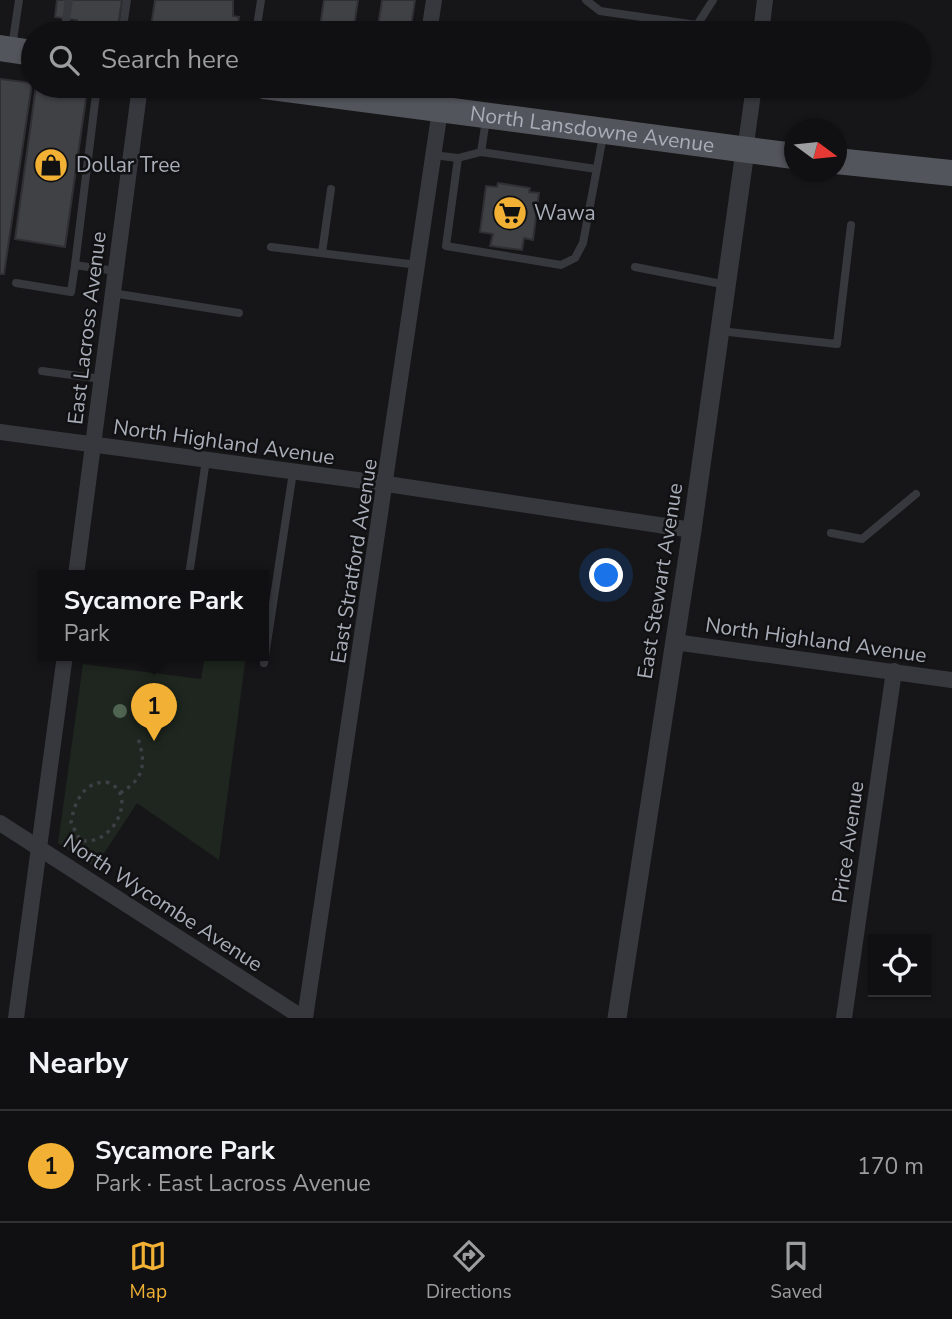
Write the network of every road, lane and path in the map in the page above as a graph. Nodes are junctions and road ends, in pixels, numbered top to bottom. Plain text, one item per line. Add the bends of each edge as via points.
1 (19, 0) edge
2 (69, 0) edge
3 (127, 0) edge
4 (261, 0) edge
5 (434, 0) edge
6 (586, 0) edge
7 (713, 0) edge
8 (765, 0) edge
9 (66, 21) edge
10 (124, 21) edge
11 (258, 21) edge
12 (431, 21) edge
13 (669, 21) edge
14 (700, 21) edge
15 (762, 21) edge
16 (15, 50) edge
17 (96, 98) edge
18 (138, 98) edge
19 (394, 98) edge
20 (752, 98) edge
21 (426, 101) edge
22 (486, 116) junction
23 (604, 132) junction
24 (745, 151) junction
25 (481, 152) junction
26 (433, 155) junction
27 (784, 155) edge
28 (458, 158) junction
29 (847, 162) edge
30 (596, 169) junction
31 (952, 173) edge
32 (331, 189) dead end
33 (851, 225) dead end
34 (271, 247) dead end
35 (322, 253) junction
36 (75, 265) junction
37 (418, 265) junction
38 (635, 267) dead end
39 (115, 271) junction
40 (16, 283) dead end
41 (726, 285) junction
42 (112, 293) junction
43 (239, 313) dead end
44 (720, 331) junction
45 (42, 371) dead end
46 (102, 379) junction
47 (0, 432) edge
48 (93, 445) junction
49 (206, 460) junction
50 (293, 472) junction
51 (387, 484) junction
52 (916, 494) dead end
53 (692, 530) junction
54 (831, 533) dead end
55 (77, 570) edge
56 (189, 570) edge
57 (269, 630) edge
58 (674, 642) junction
59 (64, 661) edge
60 (894, 671) junction
61 (952, 680) edge
62 (137, 735) dead end
63 (120, 793) junction
64 (0, 823) edge
65 (39, 848) junction
66 (16, 1018) edge
67 (304, 1018) edge
68 (617, 1018) edge
69 (844, 1018) edge

1 - 16 lane
2 - 9 lane
3 - 10 lane
4 - 11 lane
5 - 12 street
6 - 13 lane via 600,11
7 - 14 lane
8 - 15 street
17 - 36 lane
18 - 39 street, East Lacross Avenue
19 - 21 main road, North Lansdowne Avenue
20 - 24 street
21 - 22 main road, North Lansdowne Avenue
21 - 26 street, East Stratford Avenue
22 - 23 main road, North Lansdowne Avenue
22 - 25 lane
23 - 24 main road, North Lansdowne Avenue
23 - 30 lane
24 - 27 main road, North Lansdowne Avenue
24 - 41 street, East Stewart Avenue
25 - 28 lane
25 - 30 lane
26 - 28 lane
26 - 37 street, East Stratford Avenue
28 - 30 lane via 446,246 561,265 575,258 583,243
29 - 31 main road
32 - 35 lane
33 - 44 lane via 837,344
34 - 35 lane
35 - 37 lane
36 - 39 lane
36 - 40 lane via 71,292
37 - 51 street, East Stratford Avenue
38 - 41 lane
39 - 42 street, East Lacross Avenue
41 - 44 street, East Stewart Avenue
42 - 43 lane
42 - 46 street, East Lacross Avenue
44 - 53 street, East Stewart Avenue
45 - 46 lane
46 - 48 street, East Lacross Avenue
47 - 48 street, North Highland Avenue
48 - 49 street, North Highland Avenue
48 - 55 street, East Lacross Avenue
49 - 50 street, North Highland Avenue
49 - 56 lane
50 - 51 street, North Highland Avenue
50 - 57 lane
51 - 53 street, North Highland Avenue
51 - 67 street, East Stratford Avenue
52 - 54 lane via 862,539
53 - 58 street, East Stewart Avenue
58 - 60 street, North Highland Avenue
58 - 68 street, East Stewart Avenue
59 - 65 street
60 - 61 street, North Highland Avenue
60 - 69 street, Price Avenue
62 - 63 path via 144,767 138,780
63 - 63 path via 120,813 108,832 90,841 78,838 71,823 82,793 100,782 110,783
64 - 65 street, North Wycombe Avenue
65 - 66 street
65 - 67 street, North Wycombe Avenue

